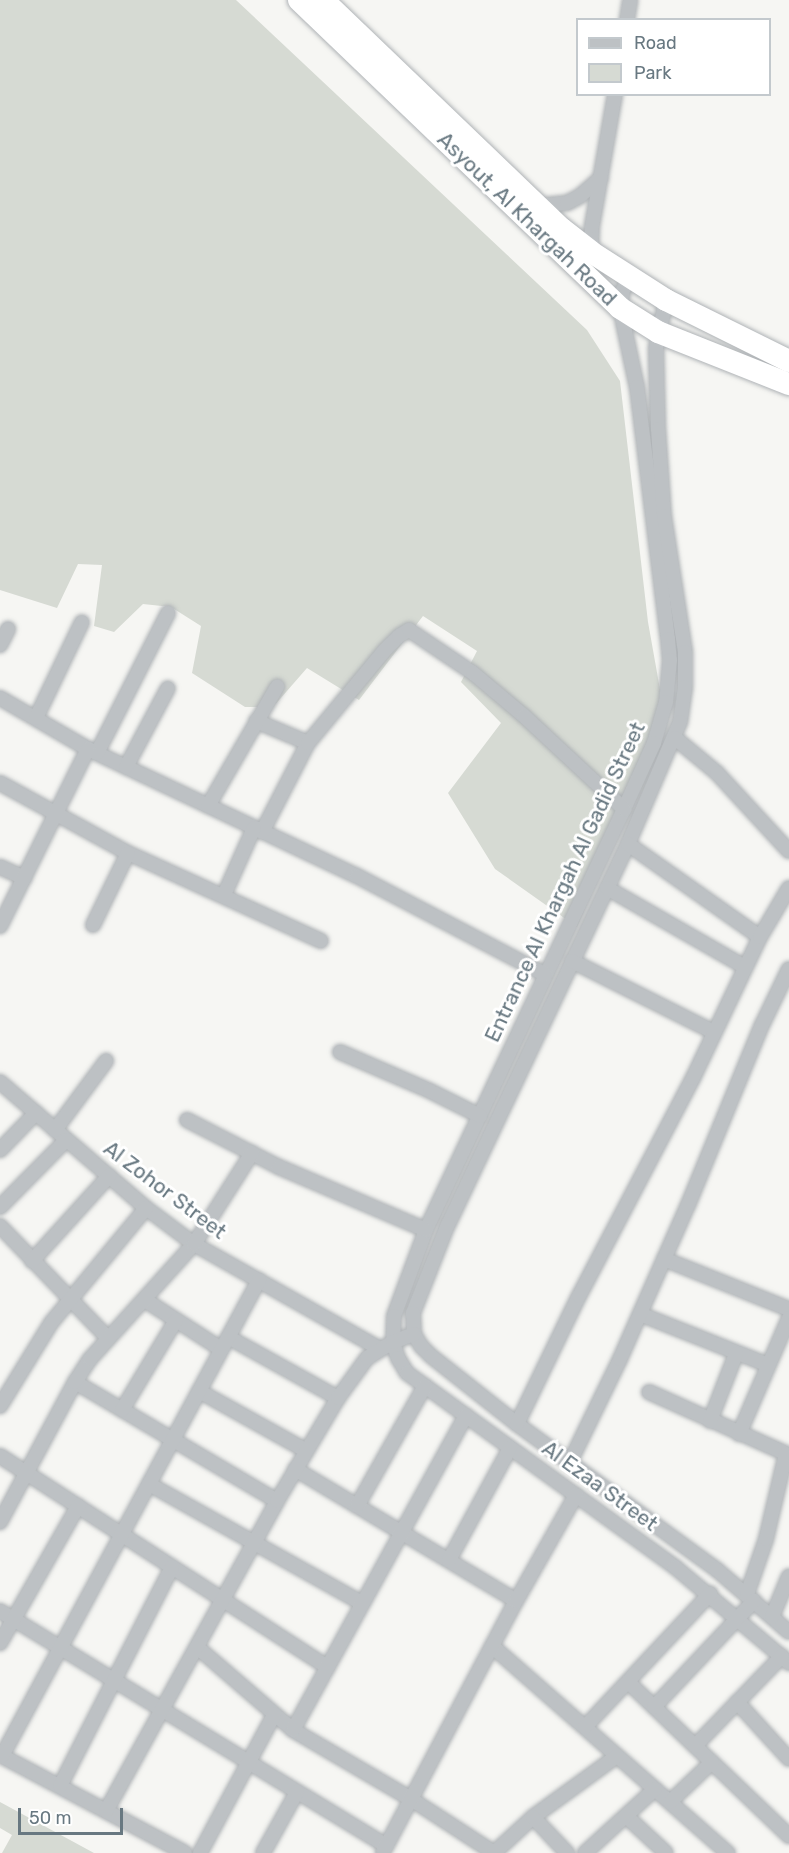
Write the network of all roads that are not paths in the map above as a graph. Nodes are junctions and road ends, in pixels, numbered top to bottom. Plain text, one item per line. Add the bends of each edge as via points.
1 (299, 0) edge
2 (323, 0) edge
3 (630, 0) edge
4 (627, 18) edge
5 (615, 96) edge
6 (602, 176) junction
7 (532, 212) junction
8 (591, 252) junction
9 (629, 278) junction
10 (666, 300) junction
11 (620, 308) junction
12 (658, 332) junction
13 (789, 362) edge
14 (789, 384) edge
15 (658, 429) junction
16 (641, 431) junction
17 (168, 614) dead end
18 (82, 622) dead end
19 (8, 629) dead end
20 (0, 645) edge
21 (277, 687) dead end
22 (168, 688) dead end
23 (0, 698) edge
24 (36, 718) junction
25 (256, 721) junction
26 (675, 738) junction
27 (308, 743) junction
28 (92, 751) junction
29 (126, 767) junction
30 (0, 783) edge
31 (208, 806) junction
32 (624, 809) junction
33 (55, 813) junction
34 (258, 830) junction
35 (628, 844) junction
36 (789, 851) edge
37 (129, 853) junction
38 (0, 867) edge
39 (25, 878) junction
40 (607, 888) junction
41 (789, 888) edge
42 (224, 895) junction
43 (93, 925) dead end
44 (0, 926) edge
45 (760, 936) junction
46 (321, 941) dead end
47 (572, 961) junction
48 (745, 966) junction
49 (789, 969) edge
50 (546, 975) junction
51 (714, 1032) junction
52 (340, 1052) dead end
53 (106, 1061) dead end
54 (0, 1082) edge
55 (36, 1113) junction
56 (480, 1116) junction
57 (187, 1120) dead end
58 (55, 1130) junction
59 (66, 1140) junction
60 (0, 1150) edge
61 (252, 1154) junction
62 (109, 1176) junction
63 (0, 1207) edge
64 (146, 1208) junction
65 (0, 1226) edge
66 (426, 1230) junction
67 (194, 1244) junction
68 (664, 1259) junction
69 (33, 1261) junction
70 (259, 1280) junction
71 (70, 1300) junction
72 (145, 1300) junction
73 (789, 1309) edge
74 (640, 1314) junction
75 (789, 1318) edge
76 (176, 1320) junction
77 (414, 1334) junction
78 (107, 1337) junction
79 (393, 1342) junction
80 (224, 1343) junction
81 (380, 1349) junction
82 (736, 1354) junction
83 (768, 1365) junction
84 (75, 1382) junction
85 (425, 1386) junction
86 (199, 1391) junction
87 (649, 1392) dead end
88 (338, 1398) junction
89 (0, 1406) edge
90 (123, 1410) junction
91 (466, 1415) junction
92 (710, 1421) junction
93 (517, 1424) junction
94 (739, 1434) junction
95 (173, 1439) junction
96 (510, 1448) junction
97 (305, 1450) junction
98 (788, 1455) edge
99 (0, 1456) edge
100 (570, 1462) junction
101 (295, 1469) junction
102 (26, 1473) junction
103 (150, 1484) junction
104 (576, 1495) junction
105 (277, 1501) junction
106 (78, 1506) junction
107 (357, 1506) junction
108 (0, 1522) edge
109 (401, 1532) junction
110 (122, 1534) junction
111 (254, 1543) junction
112 (448, 1560) junction
113 (172, 1566) junction
114 (789, 1576) edge
115 (710, 1594) junction
116 (750, 1598) junction
117 (223, 1599) junction
118 (516, 1601) junction
119 (362, 1603) junction
120 (0, 1611) edge
121 (772, 1617) junction
122 (13, 1619) junction
123 (737, 1619) junction
124 (789, 1632) edge
125 (0, 1642) edge
126 (492, 1646) junction
127 (60, 1647) junction
128 (197, 1647) junction
129 (785, 1660) edge
130 (328, 1667) junction
131 (114, 1680) junction
132 (628, 1682) junction
133 (737, 1702) junction
134 (654, 1707) junction
135 (163, 1710) junction
136 (274, 1715) junction
137 (585, 1727) junction
138 (293, 1730) junction
139 (695, 1746) junction
140 (1, 1755) edge
141 (617, 1756) junction
142 (789, 1759) edge
143 (249, 1762) junction
144 (712, 1762) junction
145 (60, 1786) junction
146 (655, 1789) junction
147 (297, 1792) junction
148 (411, 1799) junction
149 (670, 1802) junction
150 (106, 1811) junction
151 (626, 1816) junction
152 (533, 1817) junction
153 (789, 1836) edge
154 (384, 1849) edge
155 (661, 1851) edge
156 (185, 1853) edge
157 (200, 1853) edge
158 (263, 1853) edge
159 (567, 1853) edge
160 (585, 1853) edge
161 (728, 1853) edge

1 - 7 highway, Asyout, Al Khargah Road
2 - 7 highway, Asyout, Al Khargah Road
3 - 4 street
5 - 6 street
6 - 7 street via 592,188 567,203
6 - 8 street
7 - 8 highway, Asyout, Al Khargah Road
7 - 11 highway, Asyout, Al Khargah Road
8 - 9 highway, Asyout, Al Khargah Road
9 - 10 highway, Asyout, Al Khargah Road
9 - 11 street, Entrance Al Khargah Al Gadid Street
10 - 12 street, Entrance Al Khargah Al Gadid Street
10 - 13 highway, Asyout, Al Khargah Road
11 - 12 highway, Asyout, Al Khargah Road
11 - 16 street, Entrance Al Khargah Al Gadid Street via 634,371
12 - 14 highway, Asyout, Al Khargah Road
12 - 15 street, Entrance Al Khargah Al Gadid Street
15 - 16 street
15 - 26 street, Entrance Al Khargah Al Gadid Street via 664,516 685,652 685,687
16 - 32 street, Entrance Al Khargah Al Gadid Street via 668,639 669,682 661,723
17 - 28 street
18 - 24 street
19 - 20 street
21 - 25 street
22 - 29 street
23 - 24 street
24 - 28 street
25 - 27 street
25 - 31 street
26 - 35 street, Entrance Al Khargah Al Gadid Street
26 - 36 street via 717,773
27 - 32 street via 384,651 410,630 473,673
27 - 34 street
28 - 29 street
28 - 33 street
29 - 31 street
30 - 33 street
31 - 34 street
32 - 50 street, Entrance Al Khargah Al Gadid Street
33 - 37 street
33 - 39 street
34 - 42 street
34 - 50 street via 395,895
35 - 40 street, Entrance Al Khargah Al Gadid Street
35 - 45 street
37 - 42 street
37 - 43 street
38 - 39 street
39 - 44 street
40 - 47 street, Entrance Al Khargah Al Gadid Street
40 - 48 street
41 - 45 street
42 - 46 street
45 - 48 street
47 - 51 street
47 - 77 street, Entrance Al Khargah Al Gadid Street via 448,1224 413,1313
48 - 51 street
49 - 68 street
50 - 56 street, Entrance Al Khargah Al Gadid Street
51 - 93 street
52 - 56 street
53 - 58 street
54 - 55 street, Al Zohor Street
55 - 58 street, Al Zohor Street
55 - 60 street
56 - 66 street, Entrance Al Khargah Al Gadid Street
57 - 61 street
58 - 59 street, Al Zohor Street
59 - 62 street, Al Zohor Street
59 - 63 street
61 - 66 street
61 - 67 street
62 - 64 street, Al Zohor Street
62 - 69 street
64 - 67 street, Al Zohor Street
64 - 71 street
65 - 69 street
66 - 79 street, Entrance Al Khargah Al Gadid Street via 394,1316
67 - 70 street, Al Zohor Street
67 - 72 street
68 - 73 street
68 - 74 street
69 - 71 street
70 - 80 street
70 - 81 street, Al Zohor Street
71 - 78 street
71 - 89 street via 38,1343
72 - 76 street
72 - 78 street
74 - 82 street
74 - 100 street
75 - 83 street
76 - 80 street
76 - 90 street
77 - 79 street
77 - 93 street, Al Ezaa Street via 431,1356
78 - 84 street
79 - 81 street
79 - 85 street, Al Ezaa Street via 407,1372
80 - 86 street
80 - 88 street
81 - 88 street via 367,1358
82 - 83 street
82 - 92 street
83 - 94 street
84 - 90 street
84 - 102 street
85 - 91 street, Al Ezaa Street
85 - 107 street
86 - 95 street
86 - 97 street
87 - 92 street
88 - 97 street
90 - 95 street
91 - 96 street, Al Ezaa Street
91 - 109 street
92 - 94 street
93 - 100 street, Al Ezaa Street
94 - 98 street
95 - 103 street
95 - 105 street
96 - 104 street, Al Ezaa Street
96 - 112 street
97 - 101 street
98 - 116 street
99 - 102 street
100 - 116 street, Al Ezaa Street
101 - 105 street
101 - 107 street
102 - 106 street
102 - 108 street
103 - 110 street
103 - 111 street
104 - 115 street, Al Ezaa Street
104 - 118 street
105 - 111 street
106 - 110 street
106 - 122 street
107 - 109 street
109 - 112 street
109 - 119 street
110 - 113 street
110 - 127 street
111 - 117 street
111 - 119 street
112 - 118 street
113 - 117 street
113 - 131 street
114 - 121 street
115 - 123 street, Al Ezaa Street
115 - 132 street
116 - 121 street, Al Ezaa Street
116 - 123 street
117 - 128 street
117 - 130 street
118 - 126 street
119 - 130 street
120 - 122 street
121 - 124 street, Al Ezaa Street
122 - 125 street
122 - 127 street
123 - 129 street, Al Ezaa Street
123 - 134 street
126 - 137 street
126 - 148 street
127 - 131 street
127 - 140 street
128 - 135 street
128 - 136 street
129 - 133 street
130 - 138 street
131 - 135 street
131 - 145 street
132 - 134 street
132 - 137 street
133 - 139 street
133 - 142 street
134 - 139 street
135 - 143 street
135 - 150 street
136 - 138 street
136 - 143 street
137 - 141 street
138 - 148 street
139 - 144 street
140 - 145 street
141 - 146 street
141 - 152 street
143 - 147 street
143 - 157 street
144 - 149 street
144 - 153 street
145 - 150 street
146 - 149 street
146 - 151 street
147 - 154 street
147 - 158 street
148 - 152 street via 494,1853
148 - 154 street
149 - 161 street
150 - 156 street
151 - 155 street
151 - 160 street
152 - 159 street

